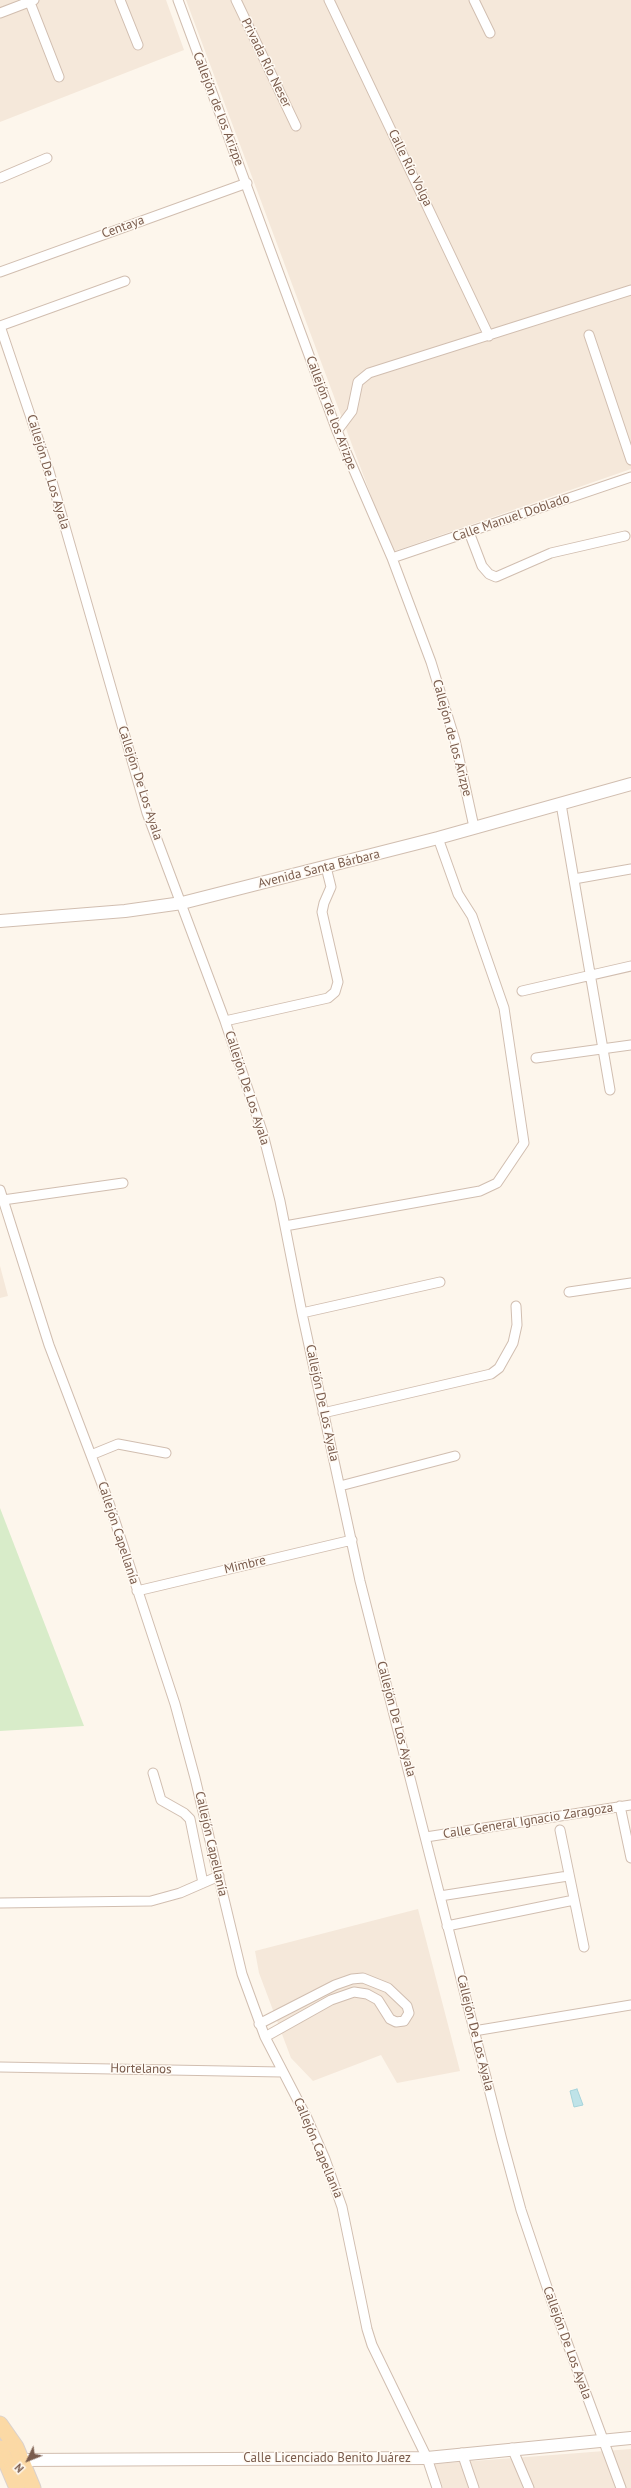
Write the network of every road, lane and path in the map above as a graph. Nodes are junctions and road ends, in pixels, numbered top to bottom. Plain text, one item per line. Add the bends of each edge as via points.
1 (120, 0) edge
2 (178, 0) edge
3 (236, 0) edge
4 (329, 0) edge
5 (474, 0) edge
6 (31, 1) edge
7 (0, 13) edge
8 (490, 33) dead end
9 (138, 45) dead end
10 (59, 77) dead end
11 (296, 126) dead end
12 (47, 158) dead end
13 (0, 178) edge
14 (247, 183) junction
15 (0, 272) edge
16 (125, 281) dead end
17 (631, 290) edge
18 (0, 326) edge
19 (588, 335) dead end
20 (489, 336) junction
21 (337, 431) junction
22 (631, 460) edge
23 (631, 477) edge
24 (469, 532) junction
25 (625, 536) dead end
26 (392, 558) junction
27 (631, 784) edge
28 (561, 804) junction
29 (474, 827) junction
30 (438, 838) junction
31 (326, 868) junction
32 (631, 869) edge
33 (574, 879) junction
34 (182, 903) junction
35 (0, 921) edge
36 (631, 966) edge
37 (591, 975) junction
38 (522, 991) dead end
39 (225, 1021) junction
40 (631, 1044) edge
41 (602, 1050) junction
42 (536, 1058) dead end
43 (610, 1090) dead end
44 (123, 1183) dead end
45 (0, 1190) edge
46 (3, 1200) junction
47 (285, 1226) junction
48 (440, 1282) dead end
49 (631, 1283) edge
50 (569, 1292) dead end
51 (516, 1306) dead end
52 (302, 1313) junction
53 (323, 1413) junction
54 (166, 1453) dead end
55 (91, 1455) junction
56 (455, 1456) dead end
57 (340, 1486) junction
58 (352, 1540) junction
59 (137, 1591) junction
60 (152, 1773) dead end
61 (631, 1805) edge
62 (620, 1806) junction
63 (560, 1830) dead end
64 (426, 1837) junction
65 (631, 1858) edge
66 (218, 1876) junction
67 (568, 1876) junction
68 (203, 1883) junction
69 (440, 1896) junction
70 (574, 1900) junction
71 (0, 1903) edge
72 (447, 1926) junction
73 (584, 1947) dead end
74 (631, 2005) edge
75 (293, 2007) junction
76 (298, 2017) junction
77 (259, 2024) junction
78 (474, 2031) junction
79 (265, 2037) junction
80 (0, 2067) edge
81 (282, 2072) junction
82 (0, 2424) edge
83 (631, 2438) edge
84 (603, 2440) junction
85 (512, 2448) junction
86 (462, 2453) junction
87 (2, 2456) edge
88 (427, 2458) junction
89 (23, 2460) junction
90 (17, 2488) edge
91 (33, 2488) edge
92 (437, 2488) edge
93 (474, 2488) edge
94 (529, 2488) edge
95 (621, 2488) edge

1 - 9 street
2 - 14 street, Callejón de los Arizpe
3 - 11 street, Privada Río Neser
4 - 20 street, Calle Río Volga
5 - 8 street
6 - 7 street
6 - 10 street
12 - 13 street
14 - 15 street, Centaya
14 - 21 street, Callejón de los Arizpe
16 - 18 street
17 - 20 street
18 - 34 street, Callejón De Los Ayala via 49,471 140,792
19 - 22 street
20 - 21 street via 364,376 356,386 352,411
21 - 26 street, Callejón de los Arizpe
23 - 24 street, Calle Manuel Doblado
24 - 25 street via 482,566 496,577 552,553
24 - 26 street, Calle Manuel Doblado
26 - 29 street, Callejón de los Arizpe via 447,708
27 - 28 street, Avenida Santa Bárbara
28 - 29 street, Avenida Santa Bárbara
28 - 33 street
29 - 30 street, Avenida Santa Bárbara
30 - 31 street, Avenida Santa Bárbara
30 - 47 street via 458,894 472,916 504,1008 524,1143 497,1183 480,1191
31 - 34 street, Avenida Santa Bárbara
31 - 39 street via 332,887 322,912 338,982 335,992 328,998
32 - 33 street
33 - 37 street
34 - 35 street, Avenida Santa Bárbara via 125,911
34 - 39 street, Callejón De Los Ayala
36 - 37 street
37 - 38 street
37 - 41 street
39 - 47 street, Callejón De Los Ayala via 263,1134
40 - 41 street
41 - 42 street
41 - 43 street
44 - 46 street
45 - 46 street, Callejón Capellanía
46 - 55 street, Callejón Capellanía via 48,1345
47 - 52 street, Callejón De Los Ayala
48 - 52 street
49 - 50 street
51 - 53 street via 517,1325 513,1344 499,1368 491,1374
52 - 53 street, Callejón De Los Ayala
53 - 57 street, Callejón De Los Ayala
54 - 55 street via 118,1444
55 - 59 street, Callejón Capellanía
56 - 57 street
57 - 58 street, Callejón De Los Ayala
58 - 59 street, Mimbre
58 - 64 street, Callejón De Los Ayala
59 - 66 street, Callejón Capellanía via 175,1704
60 - 68 street via 161,1800 190,1819
61 - 62 street, Calle General Ignacio Zaragoza
62 - 64 street, Calle General Ignacio Zaragoza
62 - 65 street
63 - 67 street
64 - 69 street, Callejón De Los Ayala
66 - 68 street
66 - 77 street, Callejón Capellanía via 242,1974
67 - 69 street
67 - 70 street
68 - 71 street via 151,1901
69 - 72 street, Callejón De Los Ayala
70 - 72 street
70 - 73 street
72 - 78 street, Callejón De Los Ayala
74 - 78 street
75 - 76 street
75 - 76 street via 344,1981 363,1978 388,1988 407,2006 409,2013 404,2021 396,2022 390,2019 378,2000 367,1994 354,1992 331,2000
75 - 77 street
76 - 79 street
77 - 79 street, Callejón Capellanía
78 - 84 street, Callejón De Los Ayala via 521,2210
79 - 81 street, Callejón Capellanía
80 - 81 street, Hortelanos
81 - 88 street, Callejón Capellanía via 317,2140 342,2206 372,2345
82 - 89 main road
83 - 84 street, Calle Licenciado Benito Juárez
84 - 85 street, Calle Licenciado Benito Juárez
84 - 95 street, Callejón De Los Ayala
85 - 86 street, Calle Licenciado Benito Juárez
85 - 94 street via 521,2464
86 - 88 street, Calle Licenciado Benito Juárez
86 - 93 street
87 - 90 main road
88 - 89 street, Calle Licenciado Benito Juárez
88 - 92 street, Callejón Capellanía
89 - 91 main road

